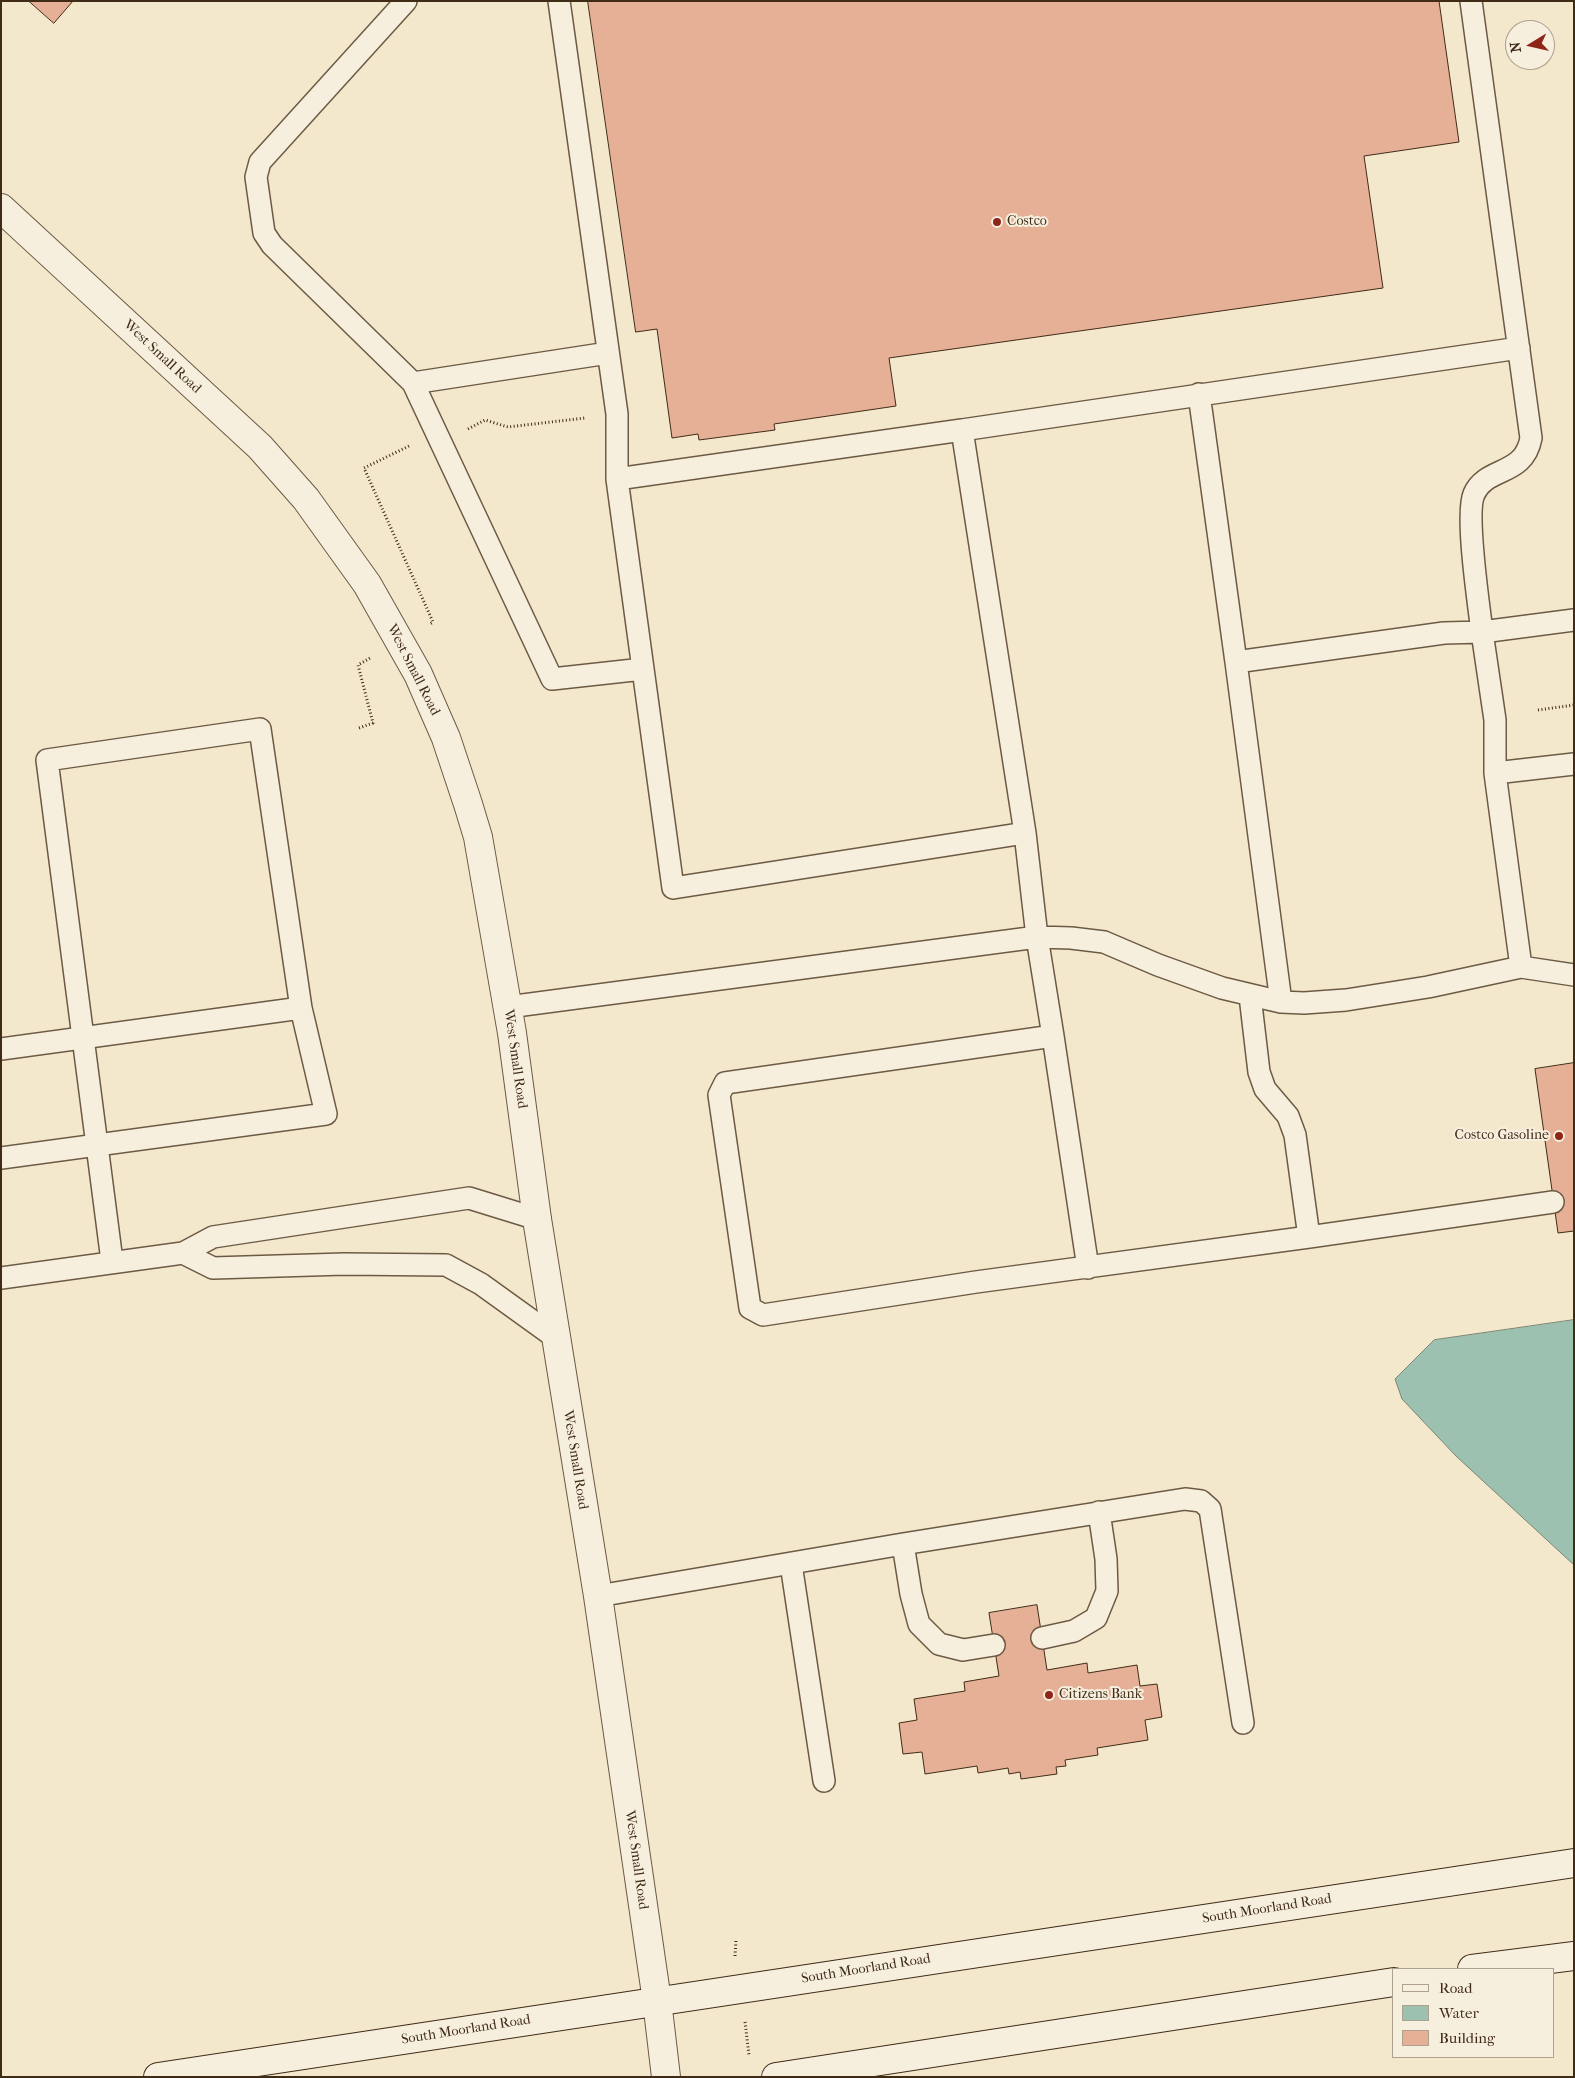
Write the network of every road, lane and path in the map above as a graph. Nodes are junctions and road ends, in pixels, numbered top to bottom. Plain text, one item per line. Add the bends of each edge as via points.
1 (406, 1) edge
2 (559, 1) edge
3 (1471, 1) edge
4 (1, 208) edge
5 (1519, 348) junction
6 (608, 353) junction
7 (414, 383) junction
8 (1199, 394) junction
9 (962, 430) junction
10 (616, 479) junction
11 (1574, 620) edge
12 (1482, 632) junction
13 (1236, 662) junction
14 (643, 669) junction
15 (1574, 705) edge
16 (1538, 710) dead end
17 (1574, 764) edge
18 (1495, 773) junction
19 (1025, 833) junction
20 (1038, 937) junction
21 (1521, 967) junction
22 (1574, 975) edge
23 (1250, 996) junction
24 (1281, 1002) junction
25 (508, 1007) junction
26 (301, 1008) junction
27 (1053, 1036) junction
28 (82, 1039) junction
29 (1, 1049) edge
30 (96, 1145) junction
31 (1, 1158) edge
32 (1553, 1202) dead end
33 (537, 1219) junction
34 (1310, 1237) junction
35 (183, 1253) junction
36 (112, 1262) junction
37 (1088, 1268) junction
38 (1, 1278) edge
39 (556, 1338) junction
40 (1099, 1512) junction
41 (903, 1544) junction
42 (791, 1564) junction
43 (598, 1596) junction
44 (1042, 1638) dead end
45 (994, 1645) dead end
46 (1243, 1723) dead end
47 (824, 1781) dead end
48 (1574, 1863) edge
49 (1574, 1956) edge
50 (1480, 1968) edge
51 (1392, 1982) edge
52 (657, 2001) junction
53 (158, 2077) edge
54 (666, 2077) edge
55 (776, 2077) edge

1 - 7 lane via 260,162 256,177 264,233 272,245
2 - 6 lane
3 - 5 lane
4 - 25 main road, West Small Road via 260,447 306,499 367,584 418,674 446,738 468,804 478,837
5 - 8 lane
5 - 12 lane via 1531,438 1528,452 1517,464 1480,485 1471,504
6 - 7 lane
6 - 10 lane via 617,414
7 - 14 lane via 552,679
8 - 9 lane
8 - 13 lane
9 - 10 lane
9 - 19 lane
10 - 14 lane
11 - 12 lane
12 - 13 lane via 1444,633
12 - 18 lane via 1494,720
13 - 24 lane
14 - 19 lane via 673,888
15 - 16 path
17 - 18 lane
18 - 21 lane
19 - 20 lane
20 - 23 lane via 1104,942 1158,965
20 - 25 lane
20 - 27 lane
21 - 22 lane
21 - 24 lane via 1346,1000
23 - 24 lane
23 - 34 lane via 1259,1072 1265,1089 1288,1116 1295,1135
25 - 33 main road, West Small Road
26 - 28 lane
26 - 28 lane via 260,729 47,760
26 - 30 lane via 326,1114
27 - 37 lane
27 - 37 lane via 725,1083 719,1095 750,1308 763,1315
28 - 29 lane
28 - 30 lane
30 - 31 lane
30 - 36 lane
32 - 34 lane
33 - 35 lane via 469,1198 213,1237
33 - 39 main road, West Small Road
34 - 37 lane
35 - 36 lane
35 - 39 lane via 213,1268 446,1265 481,1284
36 - 38 lane
39 - 43 main road, West Small Road
40 - 41 lane
40 - 44 lane via 1107,1591 1096,1618 1074,1631
40 - 46 lane via 1184,1499 1201,1501 1210,1509
41 - 42 lane
41 - 45 lane via 919,1624 939,1644 963,1650
42 - 43 lane
42 - 47 lane
43 - 52 main road, West Small Road
48 - 52 main road, South Moorland Road
49 - 50 main road
51 - 55 main road
52 - 53 main road, South Moorland Road
52 - 54 main road, West Small Road

